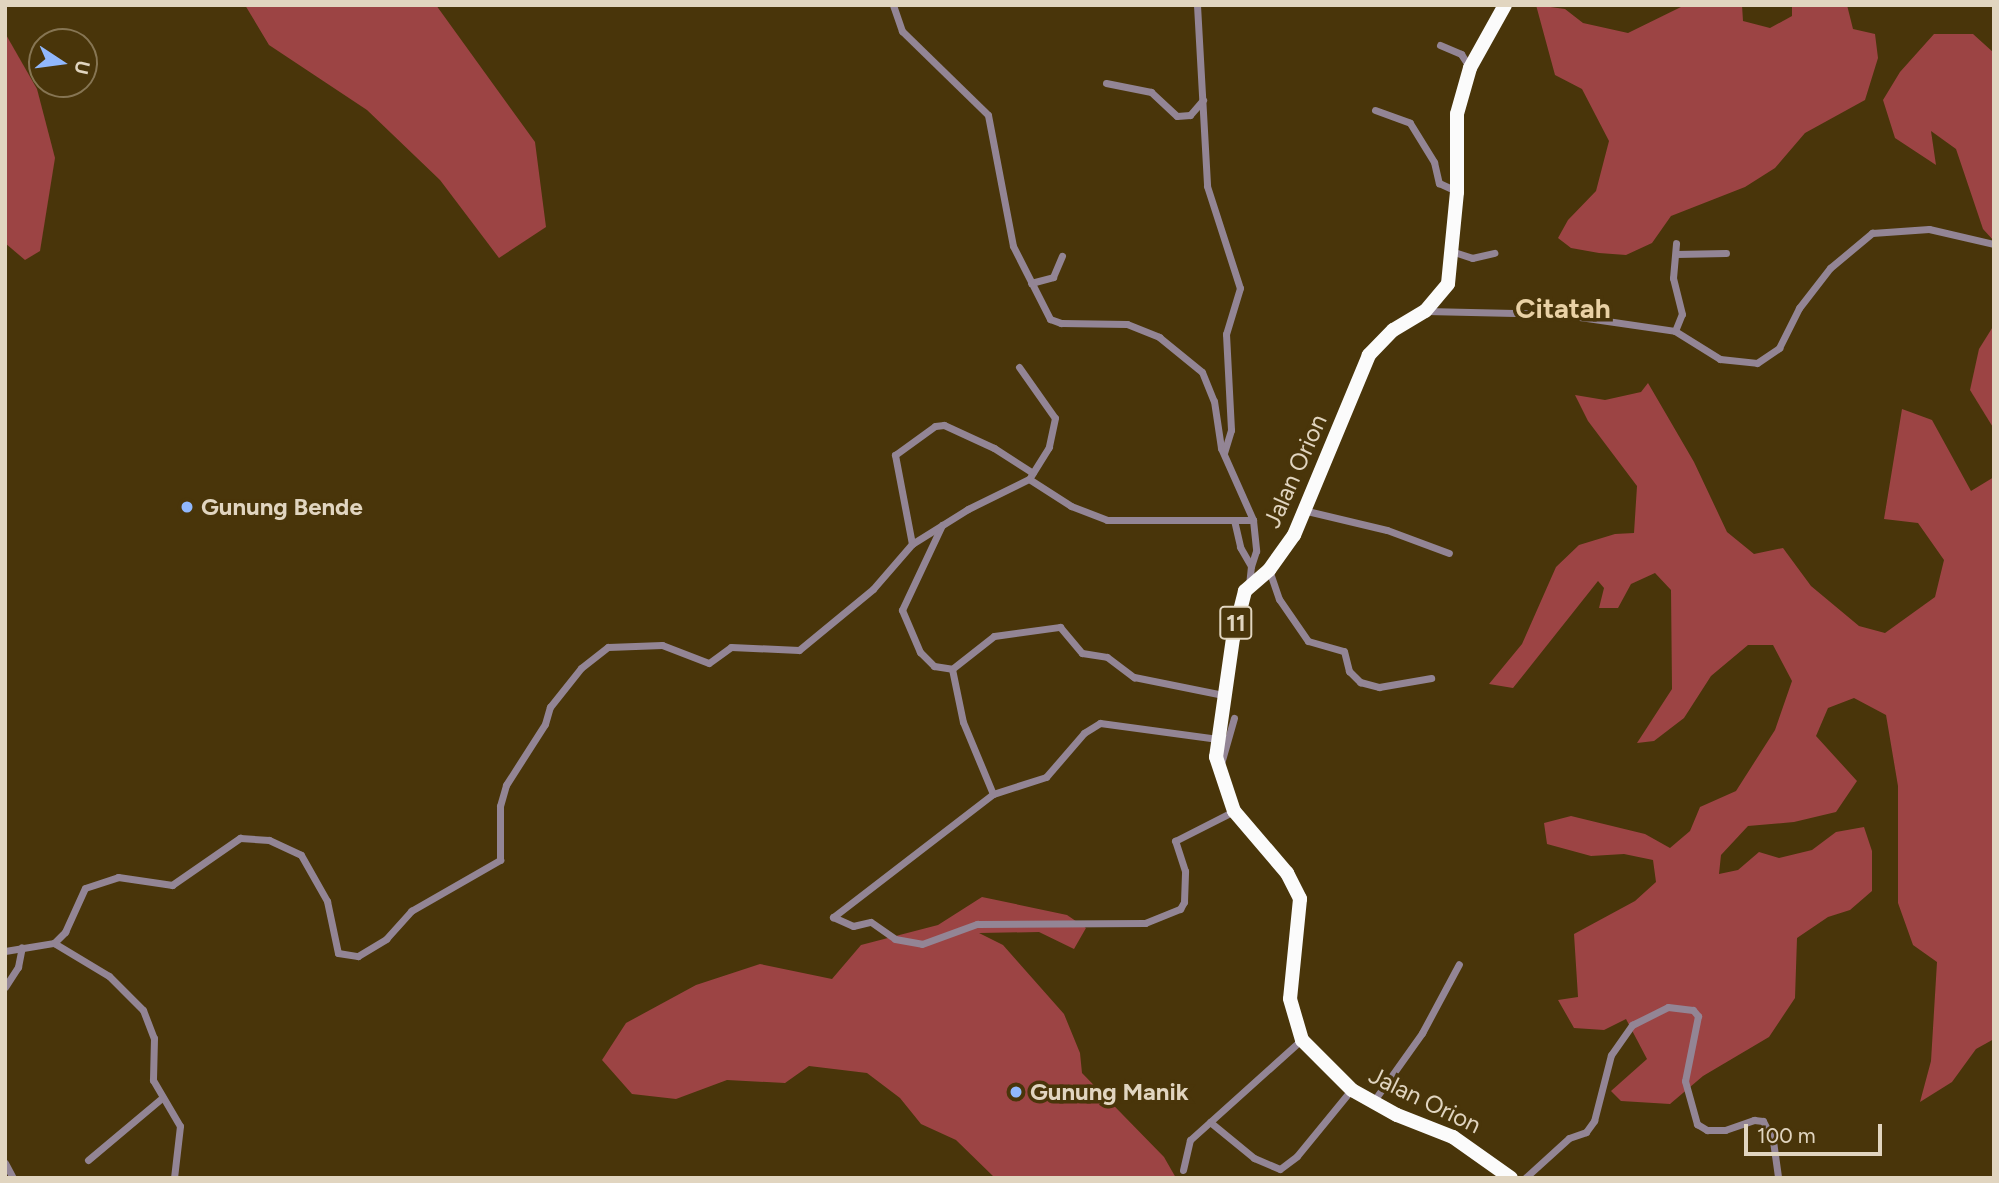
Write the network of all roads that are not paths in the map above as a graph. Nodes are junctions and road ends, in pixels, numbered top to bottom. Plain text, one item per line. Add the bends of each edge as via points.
1 (892, 5) edge
2 (1198, 5) edge
3 (1505, 5) edge
4 (1440, 45) dead end
5 (1470, 68) junction
6 (1106, 82) dead end
7 (1203, 100) junction
8 (1375, 110) dead end
9 (1457, 192) junction
10 (1676, 243) dead end
11 (1994, 244) edge
12 (1454, 252) junction
13 (1726, 253) dead end
14 (1494, 254) dead end
15 (1676, 254) junction
16 (1062, 256) dead end
17 (1031, 282) junction
18 (1425, 311) junction
19 (1675, 331) junction
20 (1019, 368) dead end
21 (1223, 454) junction
22 (1031, 476) junction
23 (1307, 511) junction
24 (1234, 520) junction
25 (1253, 520) junction
26 (942, 524) junction
27 (912, 544) junction
28 (1449, 553) dead end
29 (1251, 566) junction
30 (1269, 570) junction
31 (1249, 585) junction
32 (952, 668) junction
33 (1431, 678) dead end
34 (1223, 695) junction
35 (1234, 718) dead end
36 (1218, 739) junction
37 (1218, 771) junction
38 (993, 794) junction
39 (1234, 811) junction
40 (54, 943) junction
41 (22, 947) junction
42 (5, 951) edge
43 (1459, 964) dead end
44 (5, 986) edge
45 (1302, 1040) junction
46 (1352, 1090) junction
47 (162, 1098) junction
48 (1373, 1103) junction
49 (1210, 1122) junction
50 (88, 1160) dead end
51 (5, 1163) edge
52 (1183, 1170) dead end
53 (13, 1178) edge
54 (174, 1178) edge
55 (1511, 1178) edge
56 (1525, 1178) edge
57 (1778, 1178) edge

1 - 17 street via 902,31 988,115 1013,246
2 - 7 street
3 - 5 highway, Jalan Orion / 11
4 - 5 street via 1461,54
5 - 9 highway, Jalan Orion / 11 via 1457,114
6 - 7 street via 1152,92 1177,116 1190,115
7 - 21 street via 1209,200 1240,288 1225,343 1231,430
8 - 9 street via 1410,123 1434,162 1439,183
9 - 12 highway, Jalan Orion / 11
10 - 15 street
11 - 19 street via 1930,229 1872,233 1830,268 1800,308 1779,348 1757,363 1720,359
12 - 14 street via 1472,258
12 - 18 highway, Jalan Orion / 11 via 1448,284
13 - 15 street
15 - 19 street via 1673,278 1682,314
16 - 17 street via 1053,277
17 - 21 street via 1054,321 1127,324 1159,337 1202,372 1214,401
18 - 19 street via 1559,314
18 - 23 highway, Jalan Orion / 11 via 1393,330 1369,355
20 - 22 street via 1055,418 1049,447
21 - 25 street
22 - 24 street via 1071,506 1107,520
22 - 26 street
22 - 27 street via 994,447 944,425 935,426 895,455
23 - 28 street via 1387,530
23 - 30 highway, Jalan Orion / 11
24 - 25 street
24 - 29 street via 1240,547
25 - 29 street via 1256,551
26 - 27 street
26 - 32 street via 902,610 920,652 934,666
27 - 40 street via 873,589 799,650 731,648 709,663 646,643 608,647 592,658 550,707 545,724 506,785 500,806 500,860 411,911 370,951 358,956 338,953 327,901 301,855 269,840 240,838 172,885 118,877 85,888 65,932
29 - 31 street
30 - 31 highway, Jalan Orion / 11
30 - 33 street via 1279,599 1308,641 1344,651 1349,671 1360,682 1379,687
31 - 34 highway, Jalan Orion / 11 via 1240,604
32 - 34 street via 988,638 1060,627 1082,653 1107,657 1134,677
32 - 38 street via 963,722
34 - 36 highway, Jalan Orion / 11
35 - 37 street
36 - 37 highway, Jalan Orion / 11
36 - 38 street via 1100,723 1084,733 1046,777
37 - 39 highway, Jalan Orion / 11
38 - 39 street via 833,917 853,926 868,922 895,939 922,944 944,932 977,924 1145,923 1181,909 1184,902 1185,871 1175,841
39 - 45 highway, Jalan Orion / 11 via 1287,873 1300,900 1290,999
40 - 41 street
40 - 47 street via 109,976 143,1010 154,1038 153,1080
41 - 42 street
41 - 44 street via 18,967
43 - 48 street via 1422,1033
45 - 46 highway, Jalan Orion / 11
45 - 49 street
46 - 48 highway, Jalan Orion / 11
46 - 49 street via 1297,1156 1280,1169 1254,1158
47 - 50 street
47 - 54 street via 180,1126
48 - 55 highway, Jalan Orion / 11 via 1452,1137
49 - 52 street via 1186,1147
51 - 53 street
56 - 57 street via 1569,1138 1586,1132 1594,1121 1611,1055 1632,1025 1668,1007 1693,1010 1698,1016 1685,1081 1697,1124 1707,1130 1724,1130 1754,1119 1763,1121 1773,1141

